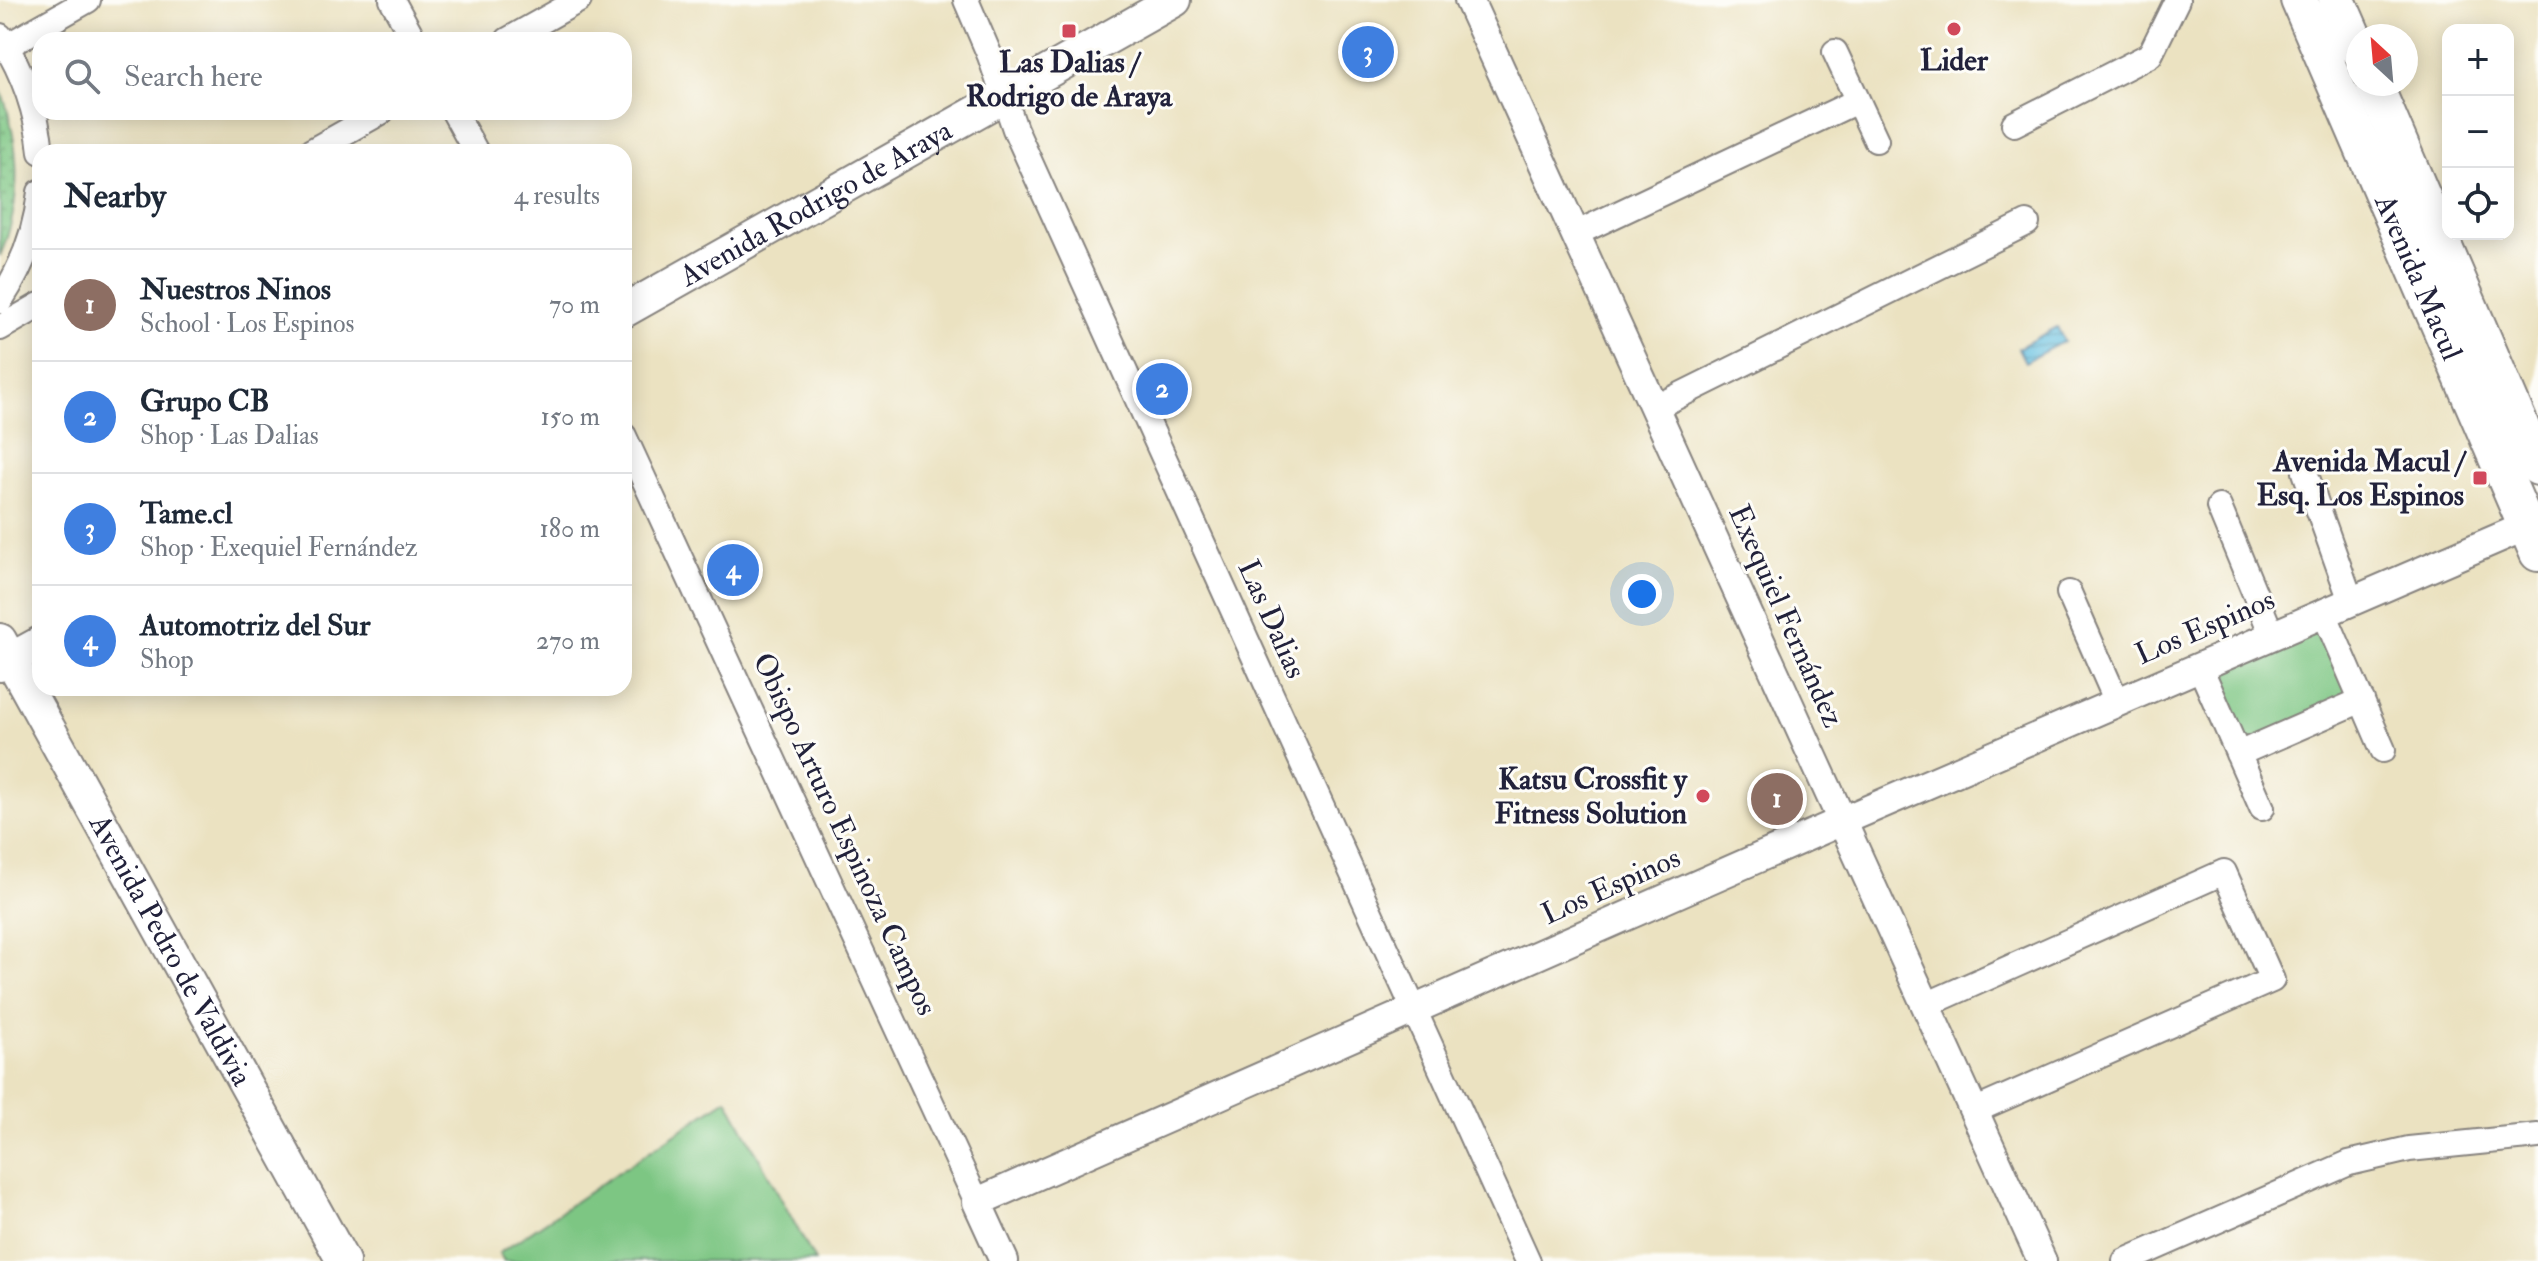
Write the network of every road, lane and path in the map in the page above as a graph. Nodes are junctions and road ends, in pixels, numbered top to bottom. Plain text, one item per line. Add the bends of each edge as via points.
1 (88, 0) edge
2 (392, 0) edge
3 (579, 0) edge
4 (966, 0) edge
5 (1175, 0) edge
6 (1469, 0) edge
7 (2177, 0) edge
8 (2299, 0) edge
9 (2337, 0) edge
10 (2348, 24) edge
11 (410, 32) edge
12 (522, 32) edge
13 (3, 41) edge
14 (1835, 52) dead end
15 (2379, 96) edge
16 (1003, 97) junction
17 (1857, 101) junction
18 (32, 103) edge
19 (35, 120) edge
20 (367, 120) edge
21 (458, 120) edge
22 (2014, 124) dead end
23 (1876, 140) dead end
24 (40, 144) edge
25 (324, 144) edge
26 (472, 144) edge
27 (2027, 223) dead end
28 (32, 232) edge
29 (1575, 234) junction
30 (0, 301) edge
31 (632, 306) edge
32 (32, 310) edge
33 (0, 328) edge
34 (1654, 408) junction
35 (632, 453) edge
36 (2538, 467) edge
37 (2305, 472) dead end
38 (2219, 507) dead end
39 (2534, 533) edge
40 (2069, 593) dead end
41 (2351, 601) junction
42 (2324, 613) junction
43 (2272, 635) junction
44 (32, 646) edge
45 (4, 655) edge
46 (2200, 667) junction
47 (2362, 700) junction
48 (2117, 702) junction
49 (2383, 750) dead end
50 (2238, 754) junction
51 (2262, 808) dead end
52 (1842, 821) junction
53 (1926, 1005) junction
54 (1414, 1010) junction
55 (1974, 1111) junction
56 (2538, 1136) edge
57 (977, 1202) junction
58 (343, 1261) edge
59 (1004, 1261) edge
60 (1528, 1261) edge
61 (2042, 1261) edge
62 (2125, 1261) edge

1 - 13 street
2 - 11 street
3 - 12 street
4 - 16 street, Las Dalias
5 - 16 main road, Avenida Rodrigo de Araya
6 - 29 street, Exequiel Fernández
7 - 22 street via 2150,55
8 - 39 main road, Avenida Macul
9 - 10 main road
13 - 18 street
14 - 17 street
15 - 36 main road, Avenida Macul
16 - 31 main road, Avenida Rodrigo de Araya
16 - 54 street, Las Dalias
17 - 23 street
17 - 29 street
19 - 24 street
20 - 25 street
21 - 26 street
27 - 34 street
28 - 30 street
29 - 34 street, Exequiel Fernández
32 - 33 street
34 - 52 street, Exequiel Fernández
35 - 57 street, Obispo Arturo Espinoza Campos
37 - 41 street
38 - 43 street
39 - 41 street, Los Espinos
40 - 48 street
41 - 42 street, Los Espinos
42 - 43 street, Los Espinos
42 - 47 street
43 - 46 street, Los Espinos
44 - 45 main road
45 - 58 main road, Avenida Pedro de Valdivia
46 - 48 street, Los Espinos
46 - 50 street
47 - 49 street
47 - 50 street
48 - 52 street, Los Espinos
50 - 51 street
52 - 53 street, Exequiel Fernández
52 - 54 street, Los Espinos
53 - 55 street, Exequiel Fernández
53 - 55 street via 2224,872 2272,980
54 - 57 street, Los Espinos
54 - 60 street, Las Dalias
55 - 61 street, Exequiel Fernández
56 - 62 street via 2399,1151 2349,1163
57 - 59 street, Obispo Arturo Espinoza Campos

